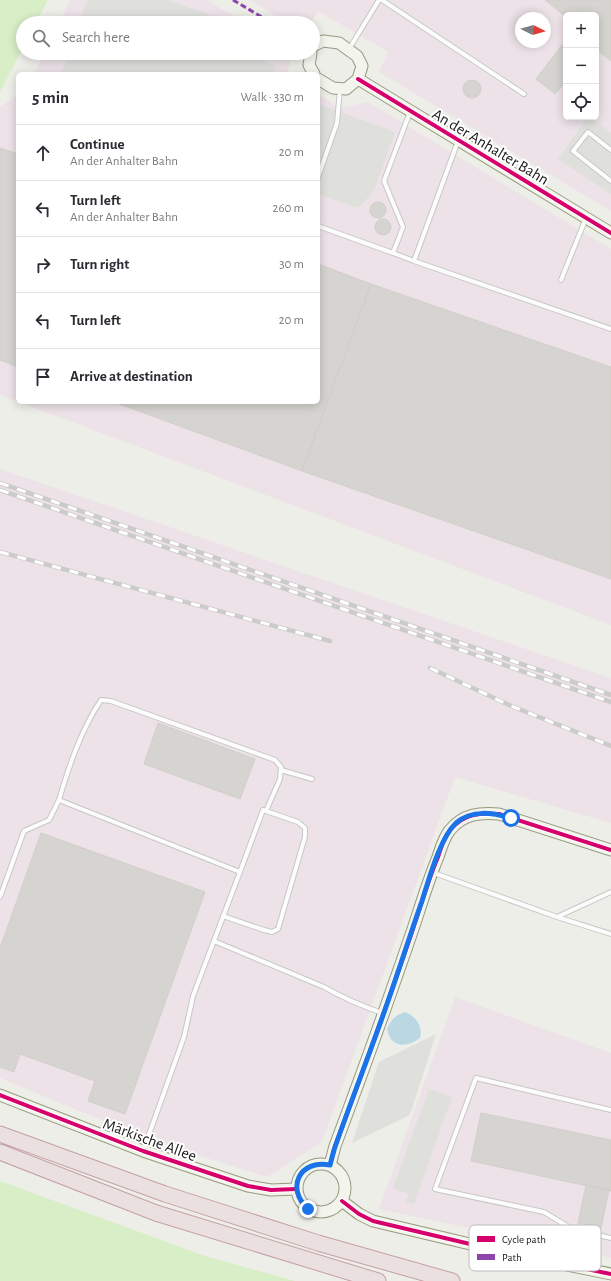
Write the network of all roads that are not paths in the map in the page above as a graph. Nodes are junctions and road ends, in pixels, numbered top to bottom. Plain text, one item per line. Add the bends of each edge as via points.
1 (381, 0) edge
2 (320, 42) edge
3 (348, 50) junction
4 (310, 60) edge
5 (313, 72) edge
6 (358, 79) junction
7 (320, 80) edge
8 (340, 88) junction
9 (524, 94) dead end
10 (411, 111) junction
11 (458, 140) junction
12 (611, 150) edge
13 (320, 171) edge
14 (611, 181) edge
15 (586, 218) junction
16 (320, 227) edge
17 (611, 233) edge
18 (393, 253) junction
19 (414, 261) junction
20 (561, 280) dead end
21 (611, 329) edge
22 (281, 770) junction
23 (312, 779) dead end
24 (59, 800) junction
25 (266, 811) junction
26 (611, 850) edge
27 (240, 872) junction
28 (432, 872) junction
29 (611, 892) edge
30 (0, 897) edge
31 (223, 916) junction
32 (557, 917) junction
33 (611, 934) edge
34 (214, 941) junction
35 (384, 1013) junction
36 (0, 1095) edge
37 (611, 1110) edge
38 (0, 1134) edge
39 (143, 1151) junction
40 (0, 1152) edge
41 (330, 1165) junction
42 (296, 1189) junction
43 (342, 1201) junction
44 (564, 1225) edge
45 (601, 1236) edge
46 (611, 1238) edge
47 (469, 1245) edge
48 (596, 1271) edge
49 (611, 1274) edge
50 (378, 1281) edge
51 (452, 1281) edge

1 - 3 lane
1 - 9 lane
2 - 3 street via 324,40 339,43
3 - 6 street via 357,56 362,66
4 - 5 street via 309,65
6 - 8 street via 346,89
6 - 10 street, An der Anhalter Bahn
7 - 8 street via 333,88
8 - 13 lane via 337,123
10 - 11 street, An der Anhalter Bahn
10 - 18 lane via 384,181 403,227
11 - 15 street, An der Anhalter Bahn
11 - 19 lane
12 - 14 lane via 588,132 573,151
15 - 17 street, An der Anhalter Bahn
15 - 20 lane
16 - 18 lane
18 - 19 lane
19 - 21 lane
22 - 23 lane
22 - 24 lane via 275,760 111,701 101,700 93,711 70,765
22 - 25 lane via 280,779
24 - 27 lane
24 - 30 lane via 48,820 24,831
25 - 27 lane via 263,810
25 - 31 lane via 298,822 305,828 305,836 278,929 272,932
26 - 28 street via 505,816 476,814 466,817 450,830
27 - 31 lane
28 - 32 lane
28 - 35 street
29 - 32 lane
31 - 34 lane
32 - 33 lane
34 - 35 lane
34 - 39 lane via 193,996 184,1037
35 - 41 street
36 - 39 street, Märkische Allee
37 - 44 lane via 476,1078 435,1189 544,1212
38 - 51 highway via 173,1196 318,1243
39 - 42 street, Märkische Allee via 248,1186 271,1190
40 - 50 highway via 156,1213
41 - 42 street via 314,1164 307,1168 297,1181
41 - 43 street via 344,1180 346,1187
42 - 43 street via 302,1203 315,1212 330,1211
43 - 47 street via 373,1222
45 - 46 lane
48 - 49 street

